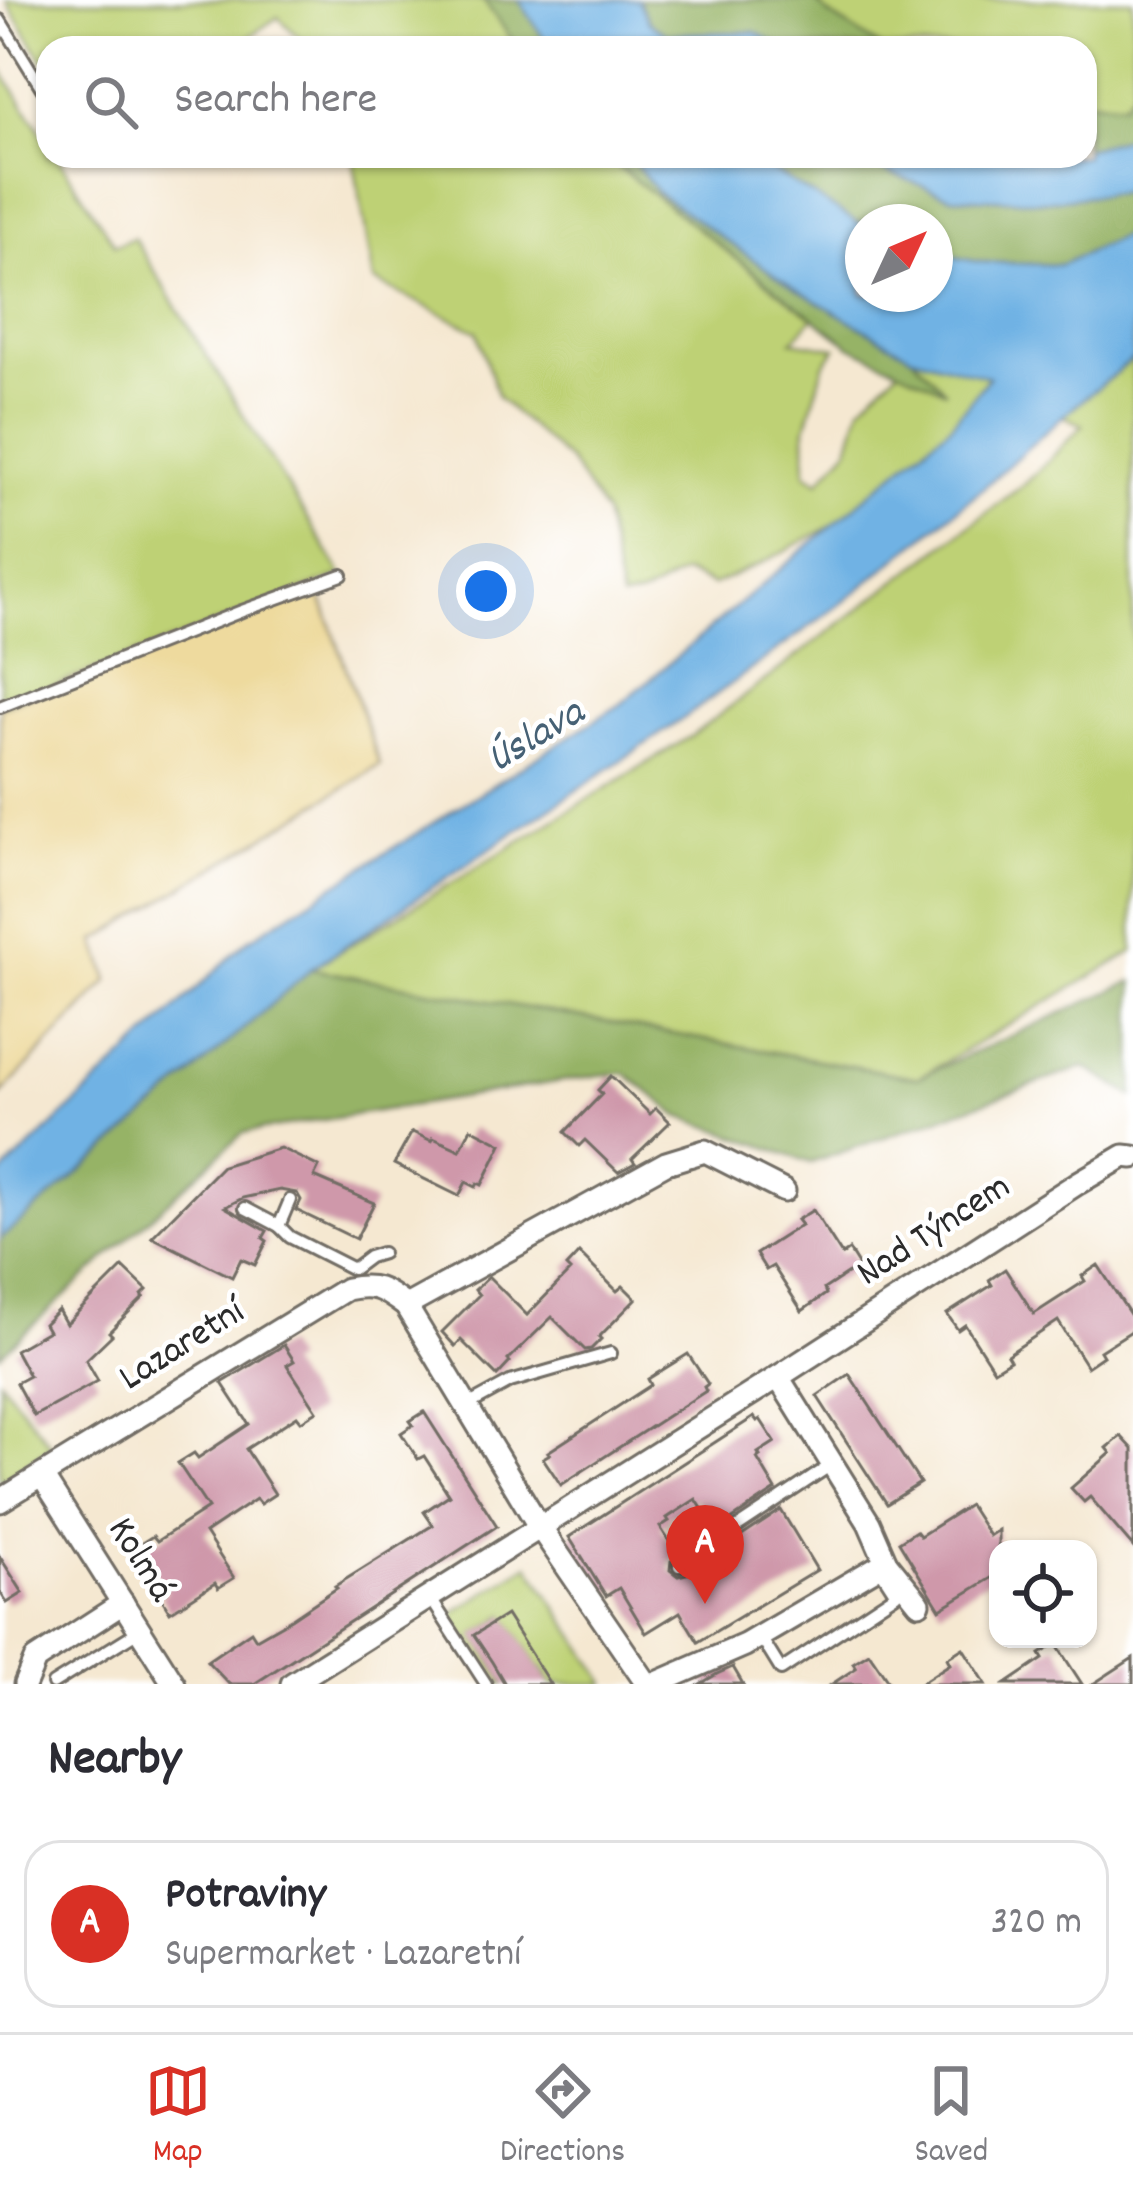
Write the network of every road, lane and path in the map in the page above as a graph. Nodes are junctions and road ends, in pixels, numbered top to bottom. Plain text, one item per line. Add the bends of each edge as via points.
1 (0, 20) edge
2 (36, 78) edge
3 (342, 575) dead end
4 (0, 707) edge
5 (1133, 1156) edge
6 (784, 1191) dead end
7 (290, 1200) dead end
8 (245, 1208) dead end
9 (279, 1226) junction
10 (382, 1252) dead end
11 (406, 1306) junction
12 (611, 1353) dead end
13 (778, 1376) junction
14 (465, 1407) junction
15 (832, 1465) junction
16 (42, 1477) junction
17 (0, 1501) edge
18 (538, 1526) junction
19 (882, 1564) junction
20 (679, 1566) dead end
21 (429, 1597) junction
22 (123, 1603) junction
23 (919, 1603) dead end
24 (140, 1630) junction
25 (760, 1636) junction
26 (35, 1660) junction
27 (25, 1684) edge
28 (51, 1684) edge
29 (174, 1684) edge
30 (292, 1684) edge
31 (486, 1684) edge
32 (651, 1684) edge

1 - 2 lane
3 - 4 lane
5 - 13 street, Nad Týncem via 1078,1183
6 - 11 street via 705,1151 666,1163
7 - 9 lane
8 - 9 lane
9 - 10 lane via 353,1269
11 - 14 street
11 - 16 street, Lazaretní via 383,1288 346,1289
12 - 14 lane via 510,1382
13 - 15 street
13 - 18 street, Nad Týncem
14 - 18 street
15 - 19 street
15 - 20 lane
16 - 17 street, Lazaretní
16 - 22 street, Kolmá
18 - 21 street, Nad Týncem
18 - 32 street
19 - 23 street
19 - 25 street
19 - 25 lane via 896,1594 781,1670
21 - 30 street, Nad Týncem
21 - 31 lane
22 - 24 street, Kolmá
22 - 26 street
24 - 28 lane
24 - 29 street, Kolmá
25 - 32 street
26 - 27 street
26 - 28 lane

